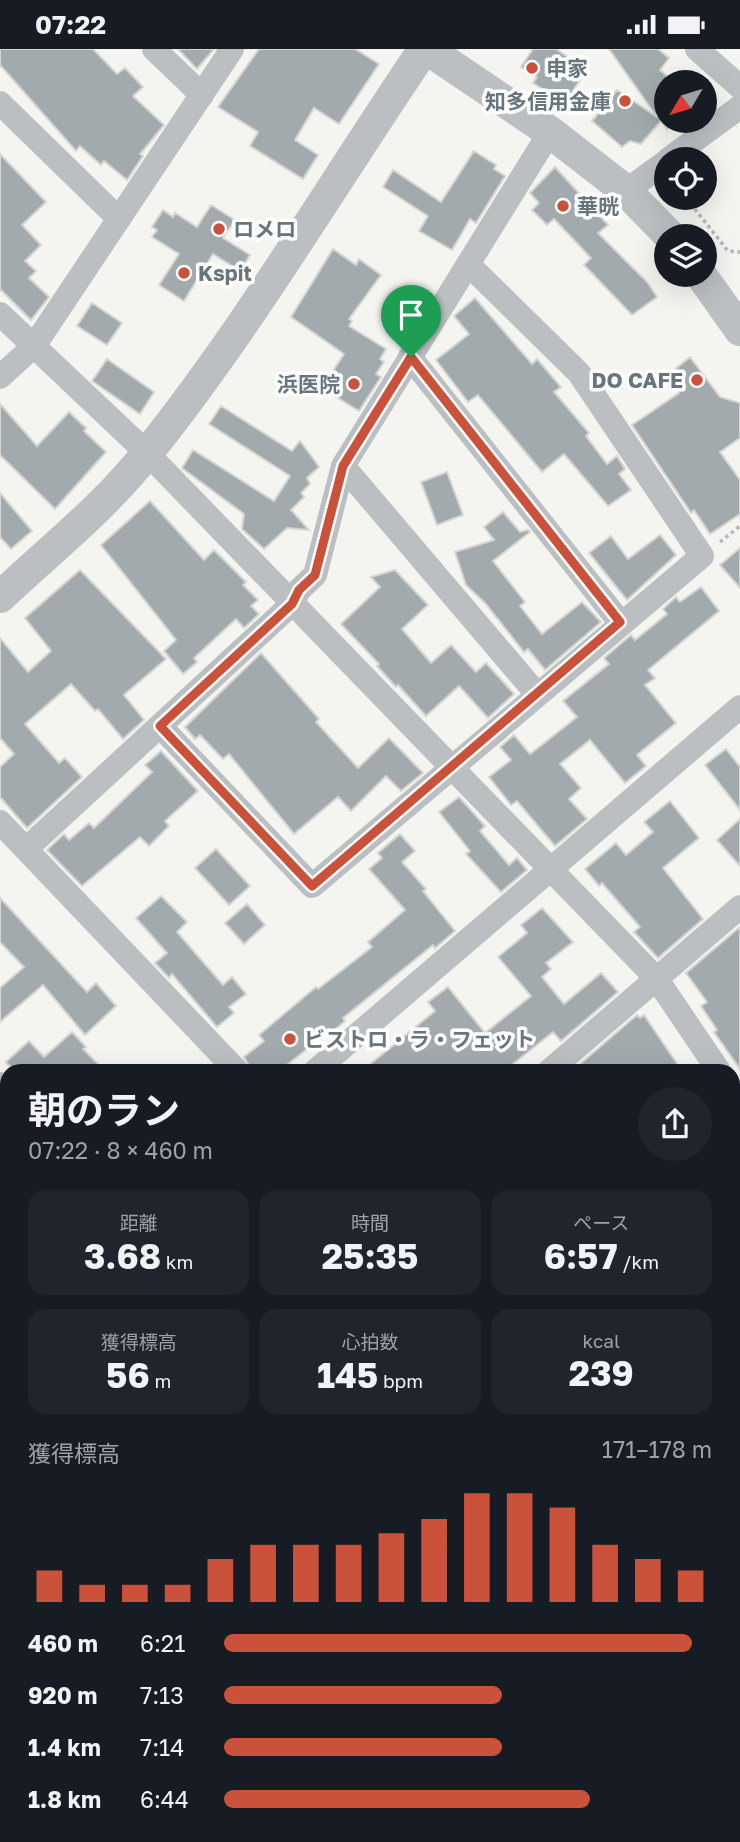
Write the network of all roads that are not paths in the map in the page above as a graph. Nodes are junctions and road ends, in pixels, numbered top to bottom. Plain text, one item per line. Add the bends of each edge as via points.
1 (154, 49) edge
2 (232, 49) edge
3 (425, 49) edge
4 (697, 49) edge
5 (740, 87) edge
6 (201, 95) junction
7 (0, 103) edge
8 (740, 107) edge
9 (550, 132) junction
10 (686, 147) edge
11 (654, 170) edge
12 (626, 191) junction
13 (119, 219) junction
14 (658, 224) edge
15 (468, 264) junction
16 (710, 287) edge
17 (0, 314) edge
18 (740, 330) edge
19 (34, 346) junction
20 (411, 357) junction
21 (0, 377) edge
22 (148, 453) junction
23 (343, 466) junction
24 (0, 597) edge
25 (292, 604) junction
26 (620, 622) junction
27 (536, 693) junction
28 (740, 707) edge
29 (160, 726) junction
30 (451, 766) junction
31 (0, 822) edge
32 (26, 849) junction
33 (551, 869) junction
34 (740, 907) edge
35 (656, 978) junction
36 (230, 1064) edge
37 (323, 1064) edge
38 (559, 1064) edge
39 (714, 1064) edge

1 - 6 street
2 - 6 street
3 - 9 street
3 - 22 street
4 - 5 street
6 - 13 street
7 - 13 street
8 - 10 street
9 - 12 street
9 - 15 street
11 - 12 street
12 - 14 street
13 - 19 street
15 - 20 street
15 - 26 street via 579,373 702,556
16 - 18 street
17 - 19 street
19 - 21 street
19 - 22 street
20 - 23 street
20 - 26 street
22 - 24 street
22 - 25 street
23 - 25 street via 315,575
23 - 27 street
25 - 29 street
25 - 30 street
26 - 27 street
27 - 30 street
28 - 33 street
29 - 30 street via 312,886
29 - 32 street
30 - 33 street
31 - 32 street
32 - 36 street
33 - 35 street
33 - 37 street
34 - 35 street
35 - 38 street
35 - 39 street

